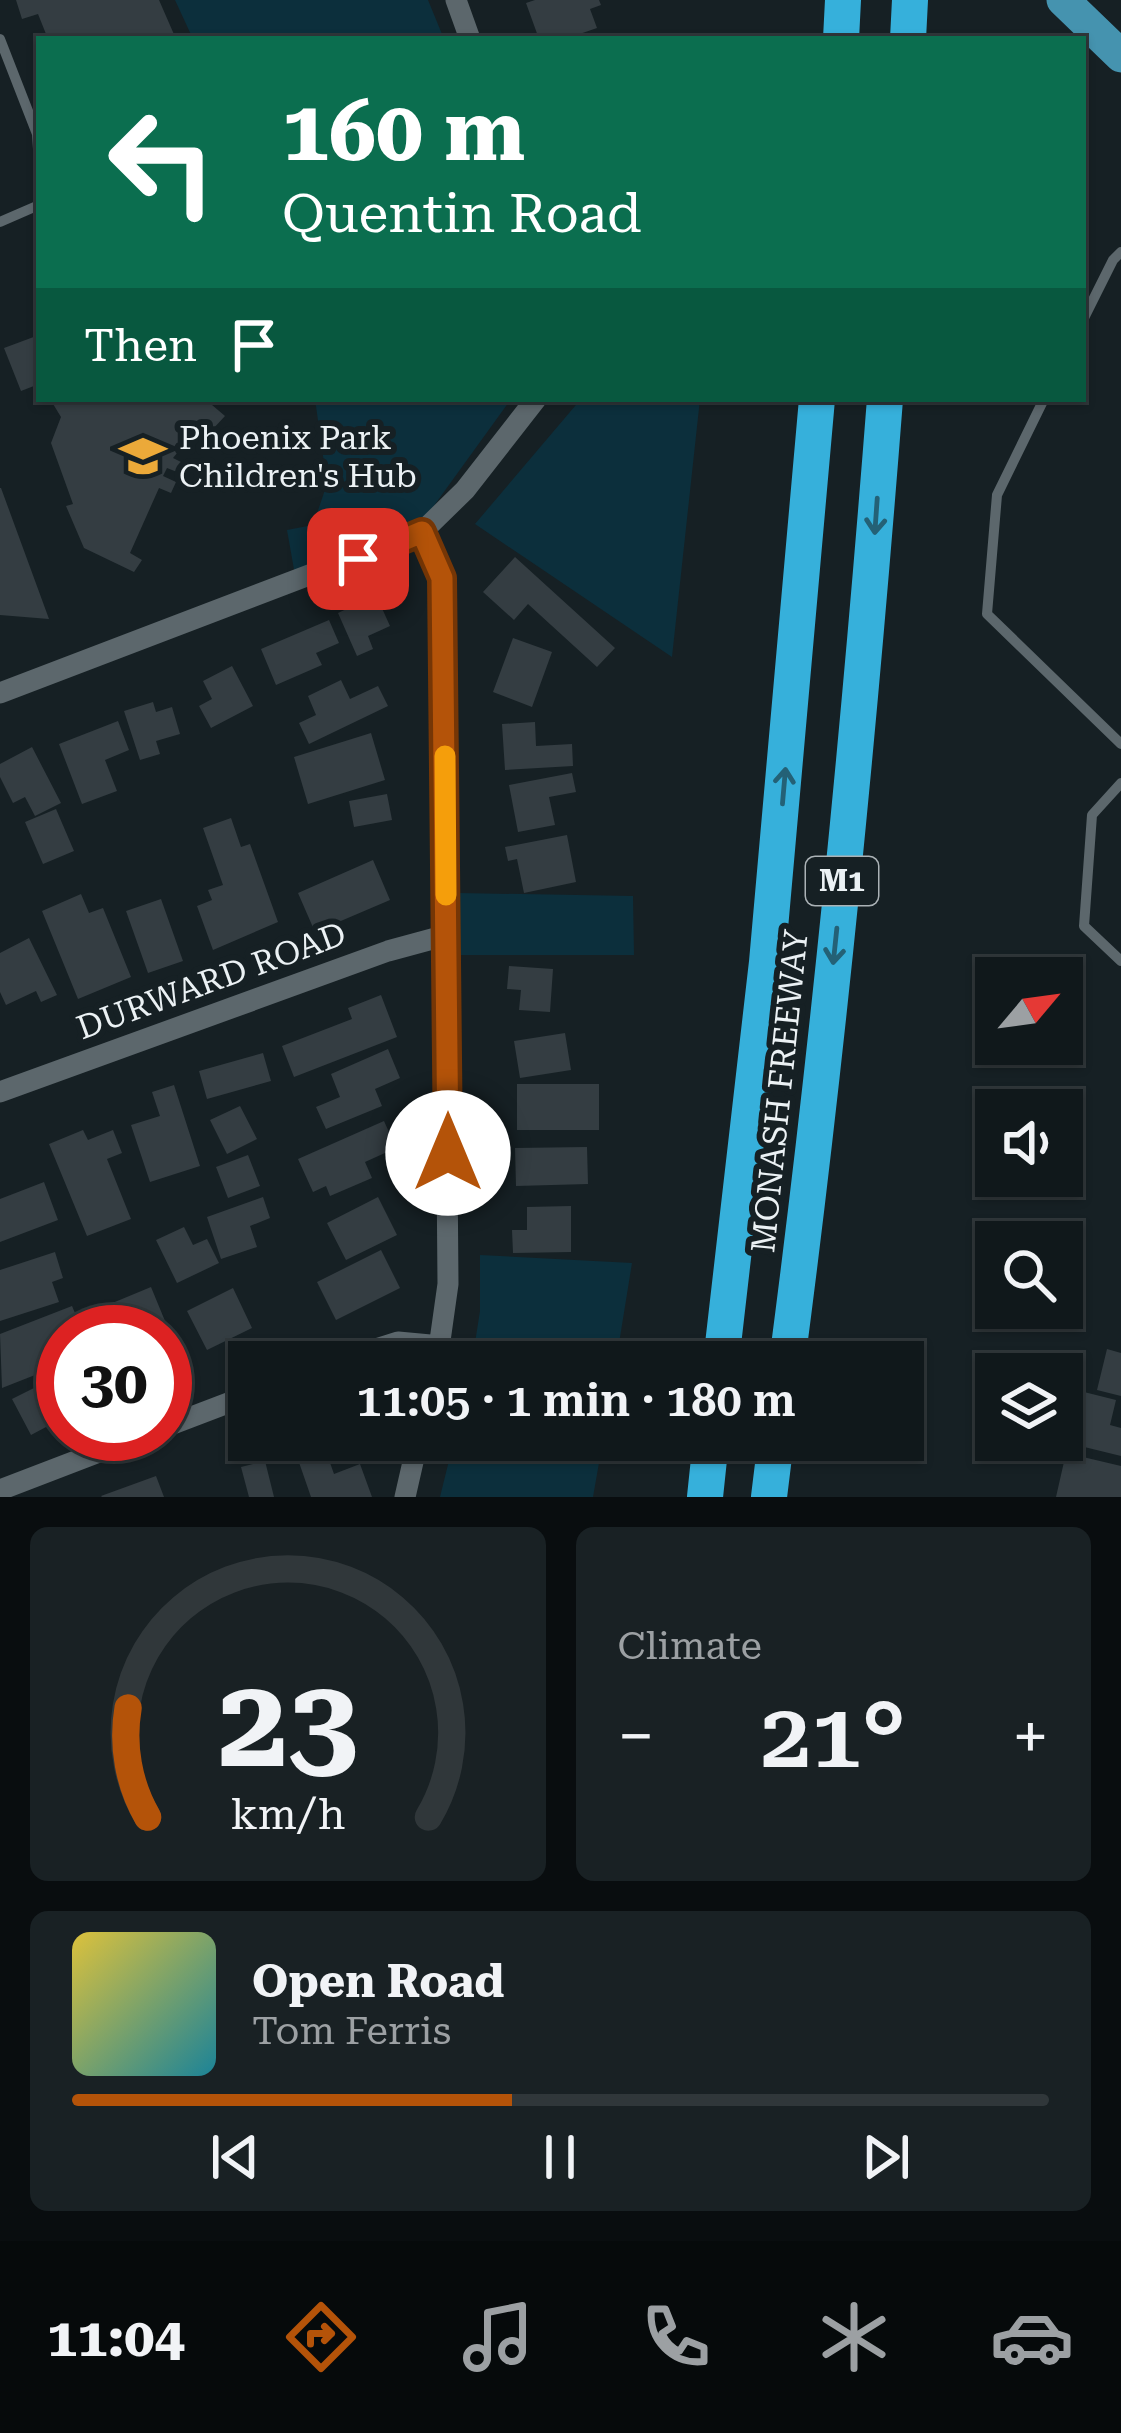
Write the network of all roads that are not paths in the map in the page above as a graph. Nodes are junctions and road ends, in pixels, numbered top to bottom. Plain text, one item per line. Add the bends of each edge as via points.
1 (456, 0) edge
2 (843, 0) edge
3 (910, 0) edge
4 (1068, 2) edge
5 (469, 36) edge
6 (841, 36) edge
7 (908, 36) edge
8 (0, 39) edge
9 (1121, 56) edge
10 (36, 129) edge
11 (36, 206) edge
12 (0, 222) edge
13 (1121, 252) edge
14 (1086, 314) edge
15 (534, 402) edge
16 (817, 402) edge
17 (885, 402) edge
18 (1043, 402) edge
19 (422, 532) junction
20 (0, 693) edge
21 (1121, 744) edge
22 (1121, 783) edge
23 (447, 935) junction
24 (1121, 961) edge
25 (0, 1092) edge
26 (441, 1341) edge
27 (723, 1341) edge
28 (789, 1341) edge
29 (228, 1403) edge
30 (192, 1417) edge
31 (76, 1461) edge
32 (413, 1461) edge
33 (708, 1461) edge
34 (773, 1461) edge
35 (0, 1490) edge
36 (405, 1497) edge
37 (701, 1497) edge
38 (769, 1497) edge

1 - 5 street
2 - 6 highway
3 - 7 highway
4 - 9 main road
8 - 10 lane
11 - 12 lane
13 - 14 lane
15 - 19 street
27 -> 16 highway, MONASH FREEWAY / M1
17 -> 28 highway, MONASH FREEWAY / M1
18 - 21 lane via 997,495 988,614
19 - 20 street
19 - 23 street via 442,578
22 - 24 lane via 1092,815 1084,926
23 - 25 street, DURWARD ROAD
23 - 26 street via 448,1283
29 - 30 street
31 - 35 street
32 - 36 street
33 - 37 highway
34 - 38 highway

